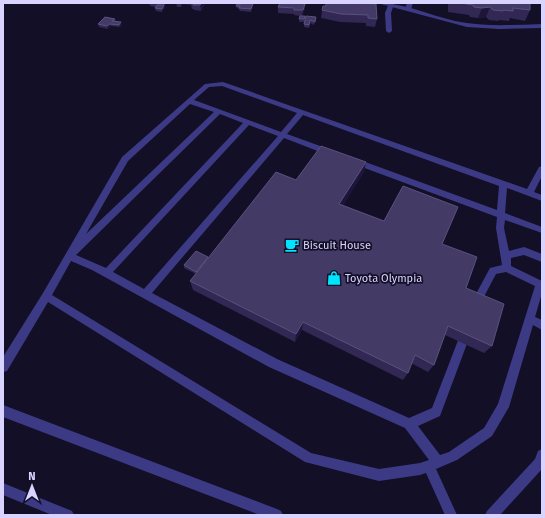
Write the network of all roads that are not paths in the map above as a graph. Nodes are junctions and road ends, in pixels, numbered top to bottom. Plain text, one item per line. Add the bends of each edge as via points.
1 (380, 3) edge
2 (391, 4) junction
3 (409, 6) edge
4 (542, 26) edge
5 (389, 31) dead end
6 (190, 101) junction
7 (219, 112) junction
8 (302, 112) junction
9 (248, 122) junction
10 (282, 135) junction
11 (542, 169) edge
12 (503, 184) junction
13 (529, 193) junction
14 (542, 198) edge
15 (501, 215) junction
16 (542, 230) edge
17 (506, 255) junction
18 (69, 256) junction
19 (542, 258) edge
20 (508, 268) junction
21 (107, 273) junction
22 (541, 284) edge
23 (146, 294) junction
24 (46, 296) junction
25 (529, 319) junction
26 (542, 325) edge
27 (3, 367) edge
28 (3, 411) edge
29 (409, 424) junction
30 (542, 455) edge
31 (434, 464) junction
32 (3, 489) edge
33 (68, 515) edge
34 (277, 515) edge
35 (451, 515) edge
36 (491, 515) edge

1 - 2 street
2 - 3 street
2 - 5 lane via 388,13
3 - 4 street via 442,20 469,26
6 - 7 lane
6 - 8 lane via 207,85 223,84
6 - 18 lane via 125,159
7 - 9 lane
7 - 18 lane
8 - 10 lane
8 - 12 lane
9 - 10 lane
9 - 21 lane
10 - 15 lane
10 - 23 lane
11 - 13 lane
12 - 13 lane
12 - 15 lane
13 - 14 lane
15 - 16 lane
15 - 17 lane via 500,228
17 - 19 lane via 524,251
17 - 20 lane
18 - 21 lane
18 - 24 lane
20 - 22 lane
20 - 29 lane via 493,271 477,300 436,412
21 - 23 lane
22 - 25 lane
23 - 29 lane via 273,363
24 - 27 lane
24 - 31 lane via 309,458 378,475 420,470
25 - 26 lane
25 - 31 lane via 503,406 488,432 453,456
28 - 34 lane
29 - 31 lane
30 - 36 lane via 540,462
31 - 35 lane
32 - 33 lane

